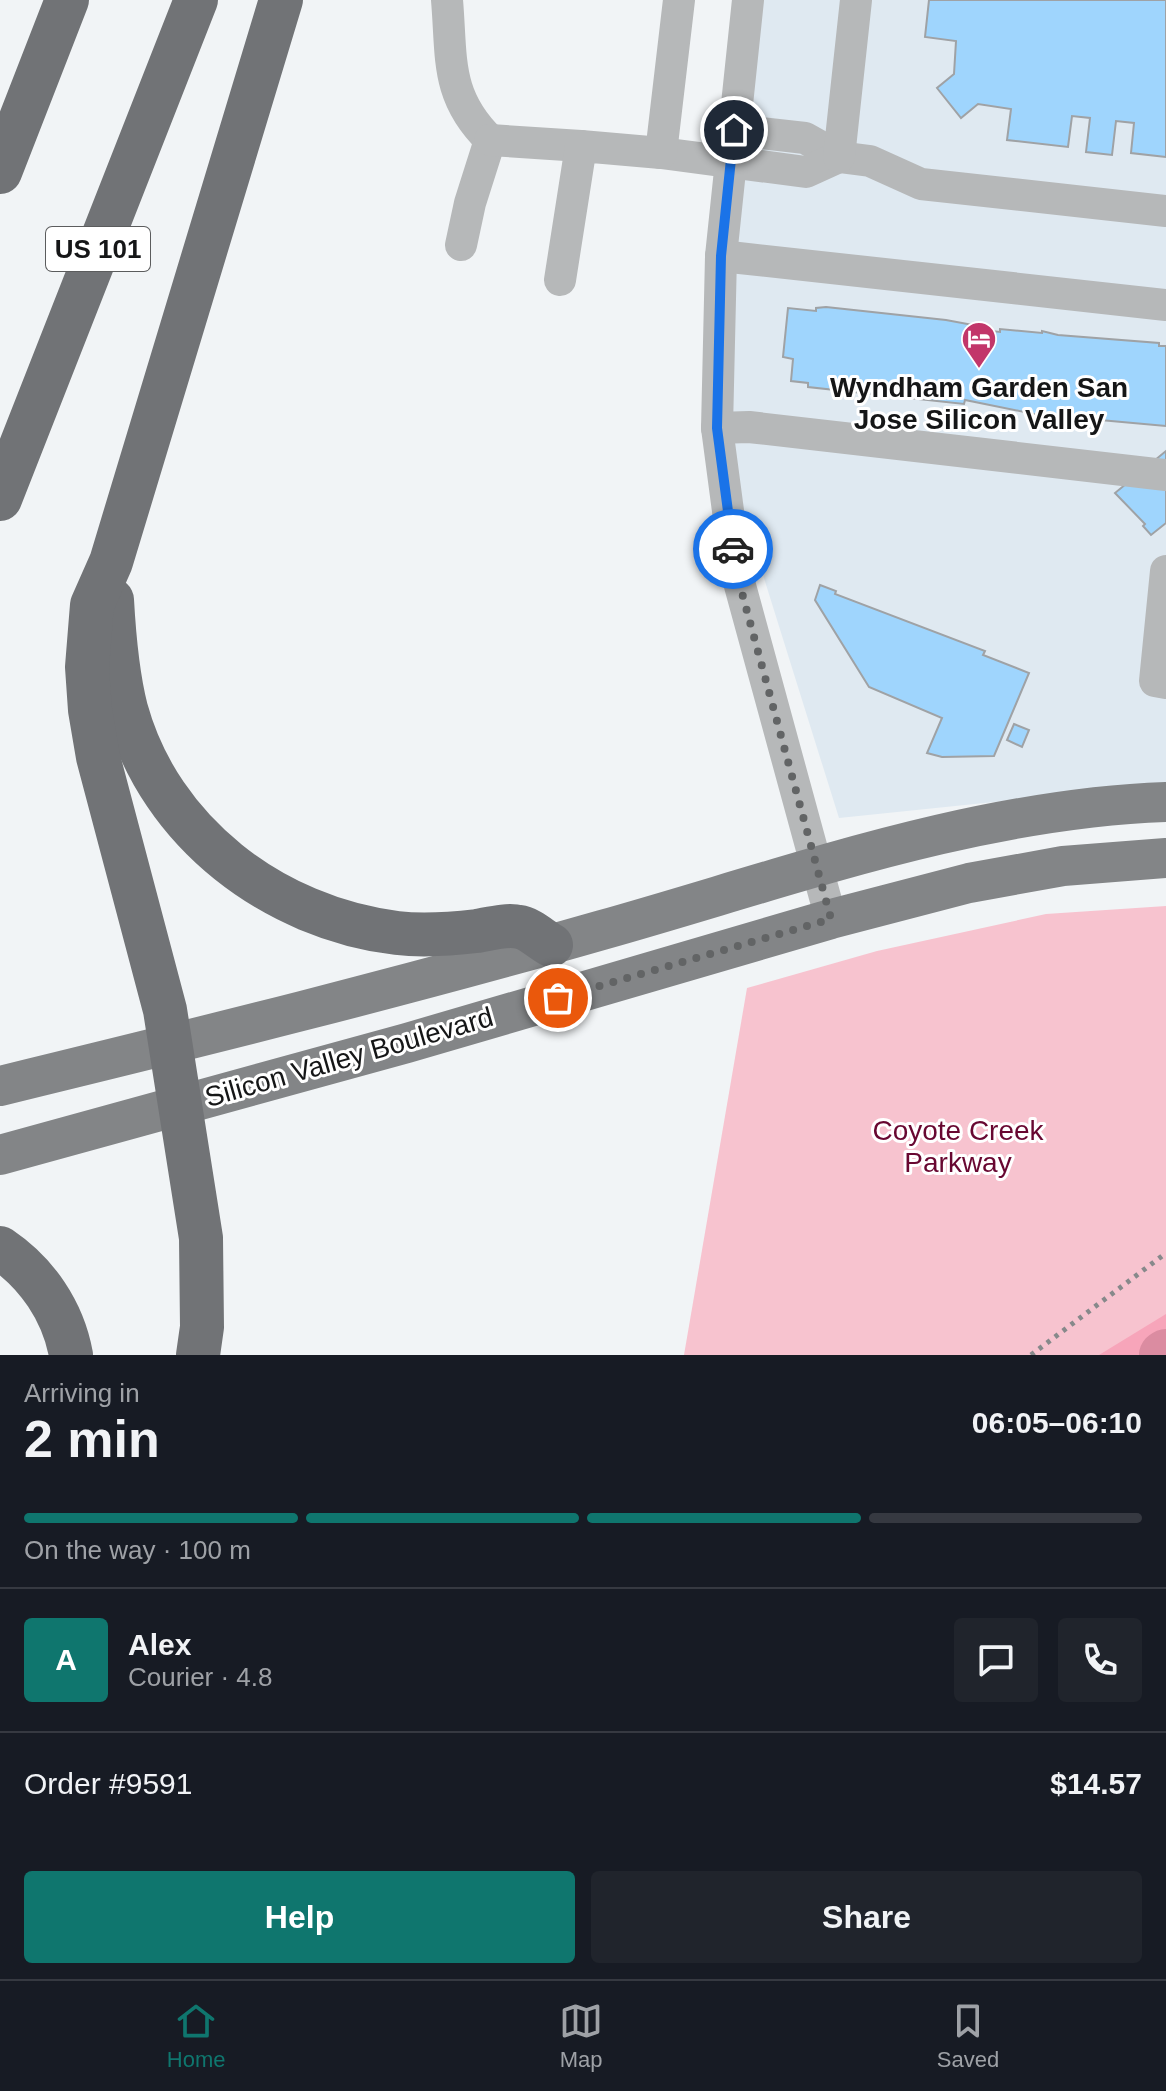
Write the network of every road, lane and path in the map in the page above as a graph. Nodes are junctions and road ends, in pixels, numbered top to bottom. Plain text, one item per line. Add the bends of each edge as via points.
1 (67, 0) edge
2 (196, 0) edge
3 (281, 0) edge
4 (447, 0) edge
5 (679, 0) edge
6 (748, 0) edge
7 (856, 0) edge
8 (734, 130) junction
9 (490, 140) junction
10 (581, 146) junction
11 (661, 153) junction
12 (839, 157) junction
13 (730, 162) junction
14 (0, 172) edge
15 (1166, 211) edge
16 (461, 245) dead end
17 (721, 256) junction
18 (560, 280) dead end
19 (1166, 305) edge
20 (717, 428) junction
21 (1166, 475) edge
22 (0, 499) edge
23 (111, 562) junction
24 (1166, 571) edge
25 (1166, 683) edge
26 (1166, 802) edge
27 (1166, 858) edge
28 (817, 869) junction
29 (831, 919) junction
30 (551, 945) junction
31 (171, 1044) junction
32 (0, 1086) edge
33 (180, 1105) junction
34 (0, 1155) edge
35 (0, 1248) edge
36 (1166, 1253) edge
37 (71, 1355) edge
38 (198, 1355) edge
39 (1031, 1355) edge

1 - 14 highway
2 - 22 highway, US 101
3 - 23 highway
4 - 9 street via 454,86 469,119
5 - 11 street
6 - 8 street
7 - 12 street
8 - 12 street via 805,138
8 - 13 street
9 - 10 street
9 - 16 street
10 - 11 street
10 - 18 street
11 - 13 street
12 - 13 street via 806,172
12 - 15 street via 870,161 921,184
13 - 17 street
17 - 19 street
17 - 20 street
20 - 21 street via 749,427
20 - 28 street via 736,571
23 - 30 highway via 126,711 155,774 187,822 236,869 290,903 344,922 429,934 520,926
23 - 31 highway via 92,605 90,710
24 - 25 street via 1155,681
26 - 28 main road, Silicon Valley Boulevard via 1048,812 971,826
27 - 29 main road, Silicon Valley Boulevard via 1063,866 969,883
28 - 29 street
28 - 30 main road, Silicon Valley Boulevard
29 - 33 main road, Silicon Valley Boulevard
30 - 31 main road, Silicon Valley Boulevard
31 - 32 main road, Silicon Valley Boulevard
31 - 33 highway
33 - 34 main road, Silicon Valley Boulevard
33 - 38 highway via 201,1238
35 - 37 highway via 48,1294
36 - 39 path

